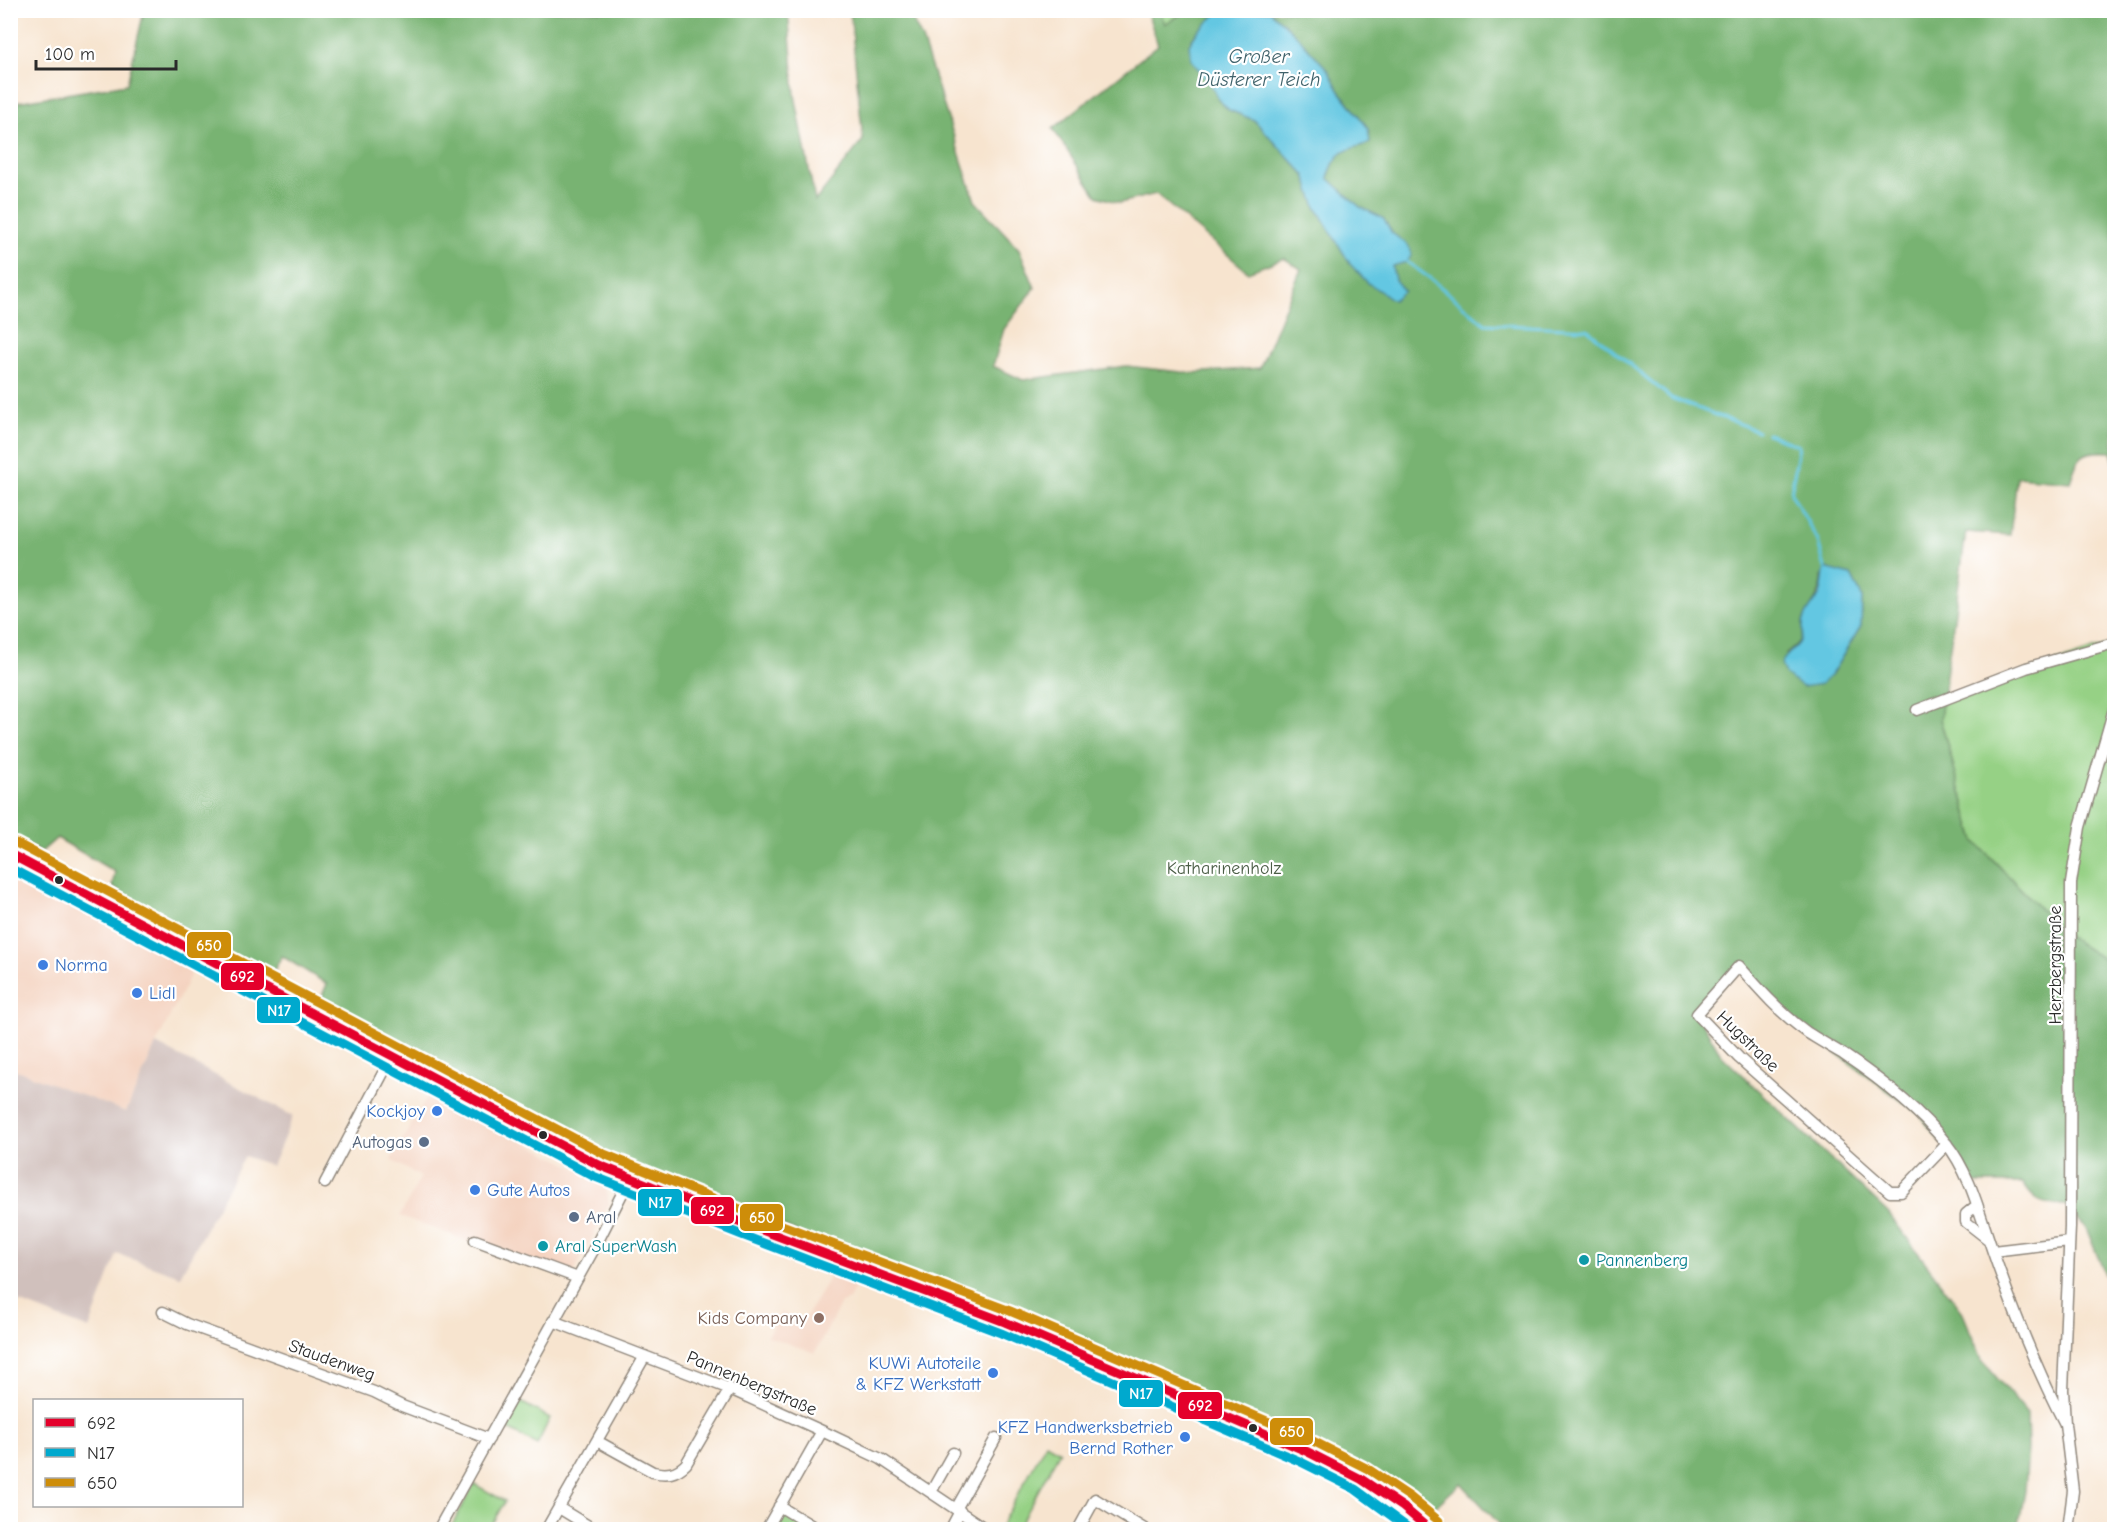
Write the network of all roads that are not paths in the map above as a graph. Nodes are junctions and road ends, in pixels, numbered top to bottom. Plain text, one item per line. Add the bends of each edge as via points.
1 (2115, 643) edge
2 (2115, 709) edge
3 (1917, 710) dead end
4 (10, 854) edge
5 (392, 1056) junction
6 (1947, 1144) junction
7 (630, 1178) junction
8 (325, 1183) dead end
9 (475, 1240) dead end
10 (2069, 1242) junction
11 (1991, 1246) junction
12 (578, 1278) junction
13 (163, 1312) dead end
14 (553, 1321) junction
15 (645, 1356) junction
16 (730, 1389) junction
17 (2065, 1424) junction
18 (822, 1431) junction
19 (996, 1438) dead end
20 (489, 1440) junction
21 (597, 1441) junction
22 (953, 1453) dead end
23 (931, 1492) junction
24 (779, 1506) junction
25 (559, 1508) junction
26 (958, 1510) junction
27 (438, 1530) edge
28 (546, 1530) edge
29 (595, 1530) edge
30 (766, 1530) edge
31 (819, 1530) edge
32 (950, 1530) edge
33 (987, 1530) edge
34 (1077, 1530) edge
35 (1146, 1530) edge
36 (1431, 1530) edge
37 (2068, 1530) edge

1 - 3 street via 2026,668
2 - 10 street, Herzbergstraße via 2080,827 2071,884
4 - 5 main road
5 - 7 main road
5 - 8 street
6 - 6 street, Hugstraße via 1880,1081 1772,1004 1739,966 1697,1014 1739,1058 1890,1192 1901,1192
6 - 11 street, Hugstraße via 1977,1205 1966,1214 1966,1222
7 - 12 street
7 - 36 main road via 1005,1322 1304,1450 1361,1479
9 - 12 street
10 - 11 street
10 - 17 street
11 - 17 street via 2026,1340
12 - 14 street
13 - 20 street, Staudenweg
14 - 15 street, Pannenbergstraße
14 - 20 street
15 - 16 street, Pannenbergstraße
15 - 21 street
16 - 18 street, Pannenbergstraße
16 - 21 street via 686,1464 672,1474 653,1472
17 - 37 street via 2073,1491
18 - 23 street, Pannenbergstraße via 881,1459
18 - 24 street
19 - 26 street
20 - 27 street
21 - 25 street
22 - 23 street
23 - 26 street, Pannenbergstraße
24 - 30 street
24 - 31 street
25 - 28 street
25 - 29 street
26 - 32 street
26 - 33 street, Pannenbergstraße
34 - 35 street via 1095,1500

